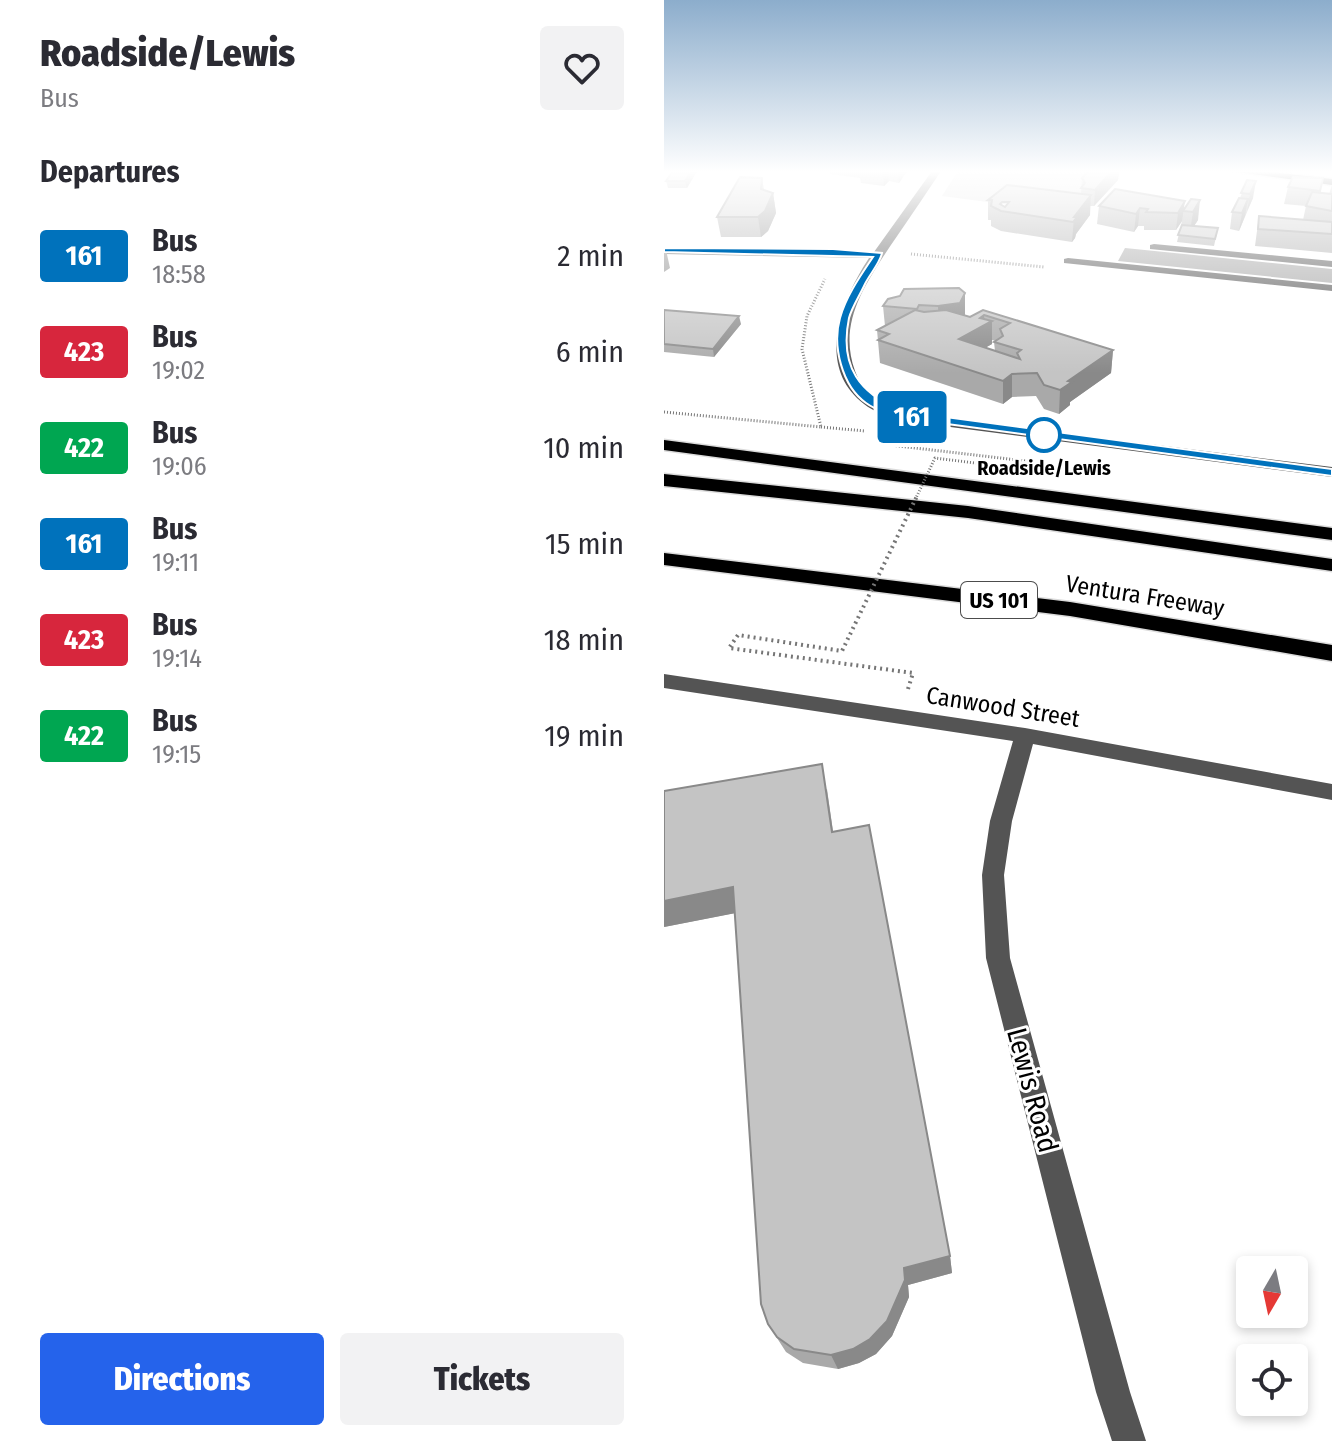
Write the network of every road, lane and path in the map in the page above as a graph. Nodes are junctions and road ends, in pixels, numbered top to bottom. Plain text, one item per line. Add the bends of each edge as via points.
1 (891, 238) edge
2 (1154, 247) dead end
3 (664, 251) edge
4 (910, 254) dead end
5 (879, 255) junction
6 (1068, 261) joint
7 (1332, 264) edge
8 (827, 276) dead end
9 (1332, 288) edge
10 (664, 412) edge
11 (821, 427) junction
12 (876, 432) dead end
13 (881, 444) dead end
14 (664, 445) edge
15 (1332, 472) edge
16 (664, 480) edge
17 (1332, 534) edge
18 (664, 559) edge
19 (1332, 565) edge
20 (1332, 653) edge
21 (664, 681) edge
22 (908, 689) dead end
23 (1025, 735) junction
24 (1332, 792) edge
25 (1129, 1441) edge

1 - 5 street
2 - 7 street
3 - 5 street
4 - 6 path via 1036,264 1052,271 1056,268 1051,264
5 - 15 street via 845,318 848,372 871,402 935,421
6 - 9 street
8 - 11 path via 805,320 800,348
10 - 11 path
11 - 12 path
13 - 22 path, bridge via 1026,461 1023,469 935,458 842,651 738,635 729,648 913,673
14 - 17 highway
16 - 19 highway via 968,512
18 - 20 highway, Ventura Freeway / US 101 via 1070,609
21 - 23 street, Canwood Street
23 - 24 street, Canwood Street
23 - 25 street, Lewis Road via 1001,821 993,875 998,958

